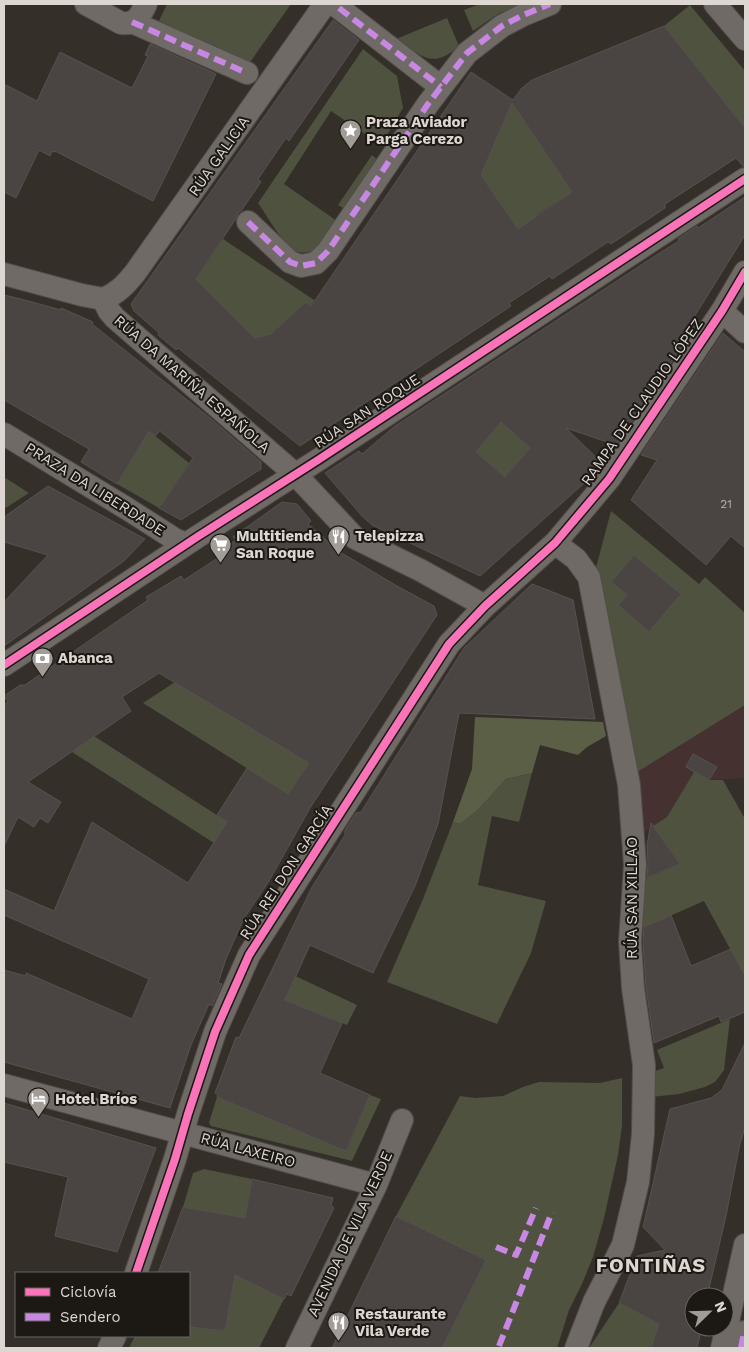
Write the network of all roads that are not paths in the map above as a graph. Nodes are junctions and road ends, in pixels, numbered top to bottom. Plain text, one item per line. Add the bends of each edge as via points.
1 (86, 4) edge
2 (146, 4) edge
3 (550, 4) edge
4 (715, 4) edge
5 (332, 6) edge
6 (132, 22) junction
7 (745, 39) edge
8 (247, 73) dead end
9 (441, 87) junction
10 (745, 179) edge
11 (248, 222) dead end
12 (745, 272) edge
13 (4, 274) edge
14 (103, 300) junction
15 (722, 311) junction
16 (745, 332) edge
17 (4, 434) edge
18 (295, 474) junction
19 (555, 543) junction
20 (186, 544) junction
21 (485, 606) junction
22 (4, 665) edge
23 (4, 1085) edge
24 (402, 1120) dead end
25 (183, 1133) junction
26 (376, 1185) junction
27 (745, 1245) edge
28 (136, 1272) edge
29 (739, 1300) edge
30 (297, 1348) edge
31 (576, 1348) edge
32 (722, 1348) edge

1 - 6 street via 121,23
2 - 6 street via 140,16
3 - 9 street via 502,26 486,38 467,53
4 - 7 street
5 - 9 street
5 - 14 street, RÚA GALICIA via 136,274 120,290
6 - 8 street
9 - 11 street via 316,263 301,266 290,262
10 - 18 street, RÚA SAN ROQUE
12 - 15 street, RAMPA DE CLAUDIO LÓPEZ
13 - 14 street, RÚA DA MARIÑA ESPAÑOLA
14 - 18 street, RÚA DA MARIÑA ESPAÑOLA via 115,318
15 - 16 street
15 - 19 street, RAMPA DE CLAUDIO LÓPEZ via 609,479
17 - 20 street, PRAZA DA LIBERDADE
18 - 20 street, RÚA SAN ROQUE
18 - 21 street, RÚA DA MARIÑA ESPAÑOLA via 354,538
19 - 21 street, RÚA REI DON GARCÍA
19 - 31 street, RÚA SAN XILLAO via 576,559 589,577 629,785 635,865 630,942 644,1065 643,1134 638,1182 623,1245 594,1302
20 - 22 street, RÚA SAN ROQUE
21 - 25 street, RÚA REI DON GARCÍA via 449,644 249,955 215,1032
23 - 25 street, RÚA LAXEIRO
24 - 26 street, AVENIDA DE VILA VERDE
25 - 26 street, RÚA LAXEIRO
25 - 28 street, RÚA REI DON GARCÍA
26 - 30 street, AVENIDA DE VILA VERDE
27 - 29 street
29 - 32 street

